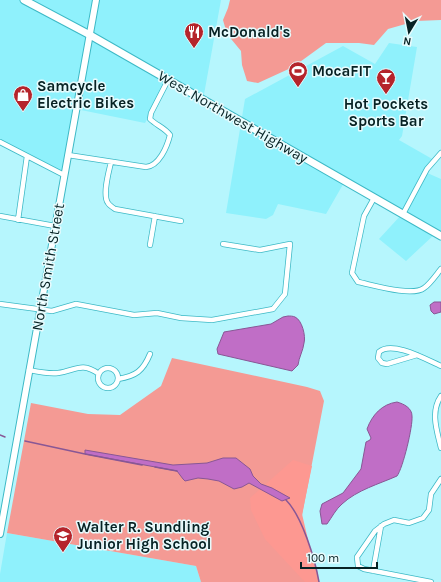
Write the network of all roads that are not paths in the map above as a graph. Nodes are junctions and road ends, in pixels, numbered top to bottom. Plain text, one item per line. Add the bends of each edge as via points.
1 (24, 0) edge
2 (96, 0) edge
3 (90, 35) junction
4 (168, 80) junction
5 (0, 142) edge
6 (441, 153) edge
7 (68, 155) junction
8 (27, 156) junction
9 (111, 162) junction
10 (64, 175) junction
11 (374, 198) junction
12 (403, 214) junction
13 (0, 216) edge
14 (155, 216) junction
15 (18, 220) junction
16 (181, 221) dead end
17 (55, 226) junction
18 (441, 236) edge
19 (223, 244) dead end
20 (150, 245) dead end
21 (441, 270) edge
22 (0, 304) edge
23 (40, 310) junction
24 (150, 354) dead end
25 (417, 355) junction
26 (441, 366) edge
27 (29, 370) junction
28 (99, 374) junction
29 (118, 379) junction
30 (441, 396) edge
31 (441, 448) edge
32 (441, 479) edge
33 (381, 526) junction
34 (0, 534) edge
35 (373, 571) junction
36 (431, 582) edge

1 - 3 main road, West Northwest Highway
2 - 3 street, North Smith Street
3 - 4 main road, West Northwest Highway
3 - 7 street, North Smith Street
4 - 9 street via 150,119 170,135 156,164 146,168
4 - 11 main road, West Northwest Highway
5 - 8 street
6 - 12 street via 427,169
7 - 9 street
7 - 10 street, North Smith Street
8 - 10 street
8 - 15 street
9 - 14 street via 107,201 115,209
10 - 17 street, North Smith Street
11 - 12 main road, West Northwest Highway
11 - 21 street via 364,216 352,273 358,282 417,292
12 - 18 main road, West Northwest Highway
13 - 15 street
14 - 16 street
14 - 20 street
15 - 17 street
17 - 23 street, North Smith Street
19 - 23 street via 260,250 290,244 285,294 273,308 212,320 157,313 134,315 76,304 52,311
22 - 23 street
23 - 27 street, North Smith Street
24 - 29 street via 138,373
25 - 25 street via 387,364 378,358 383,348
25 - 26 street
27 - 28 street via 60,373 76,367 85,367
27 - 34 street, North Smith Street
28 - 29 street via 102,370 111,368
28 - 29 street via 99,381 107,387 115,384
30 - 31 street via 435,412
32 - 33 street via 431,494 429,510 423,518 409,522 394,520
33 - 35 street
33 - 35 street via 357,557 358,566
35 - 36 street

